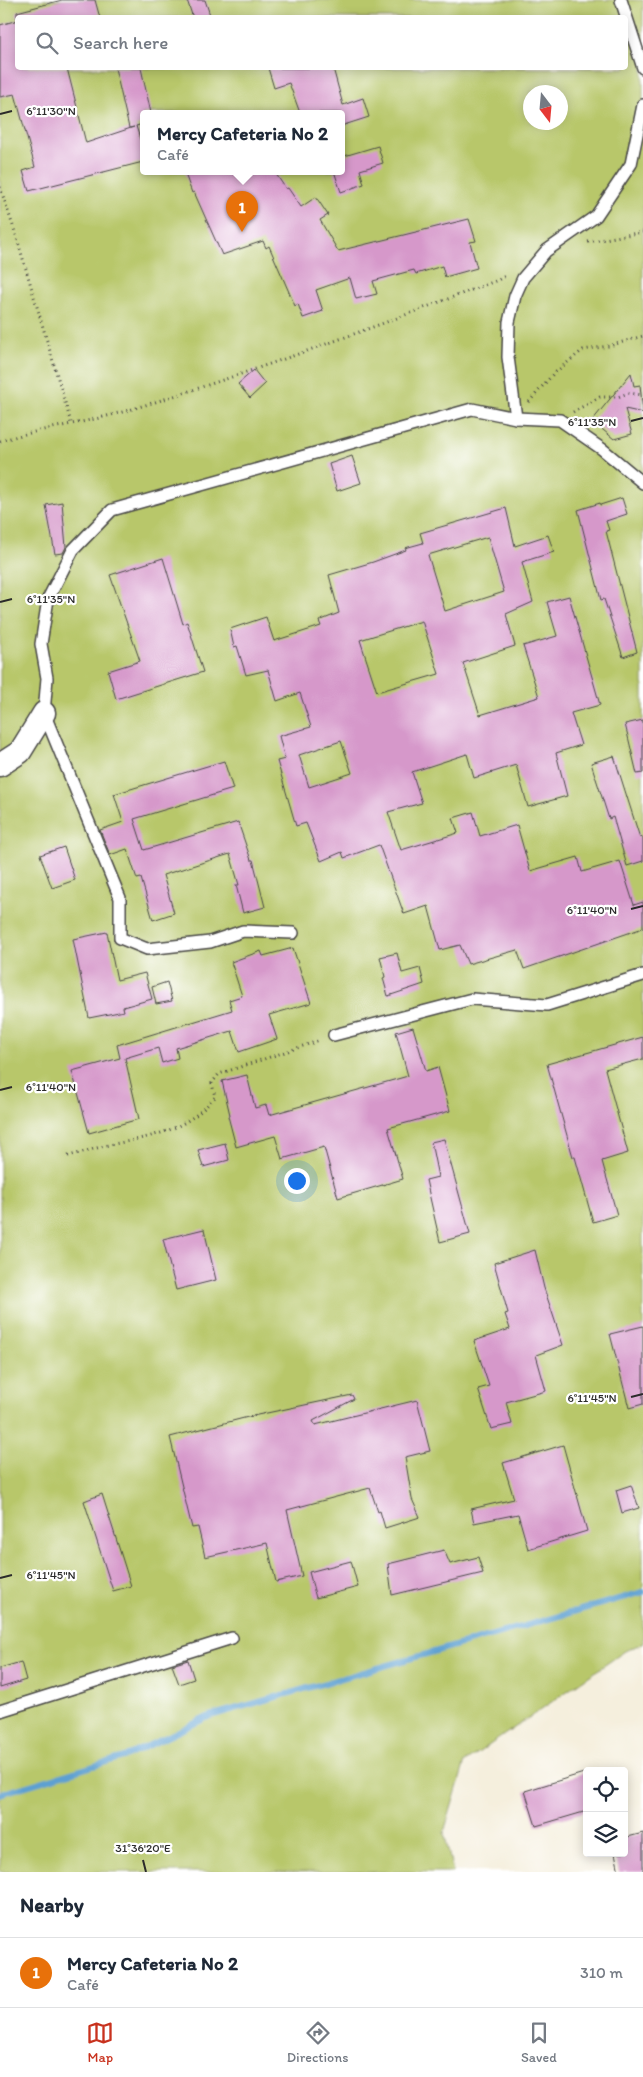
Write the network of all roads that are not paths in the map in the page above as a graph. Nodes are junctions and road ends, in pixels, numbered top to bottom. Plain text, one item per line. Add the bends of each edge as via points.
1 (621, 0) edge
2 (626, 15) edge
3 (628, 22) edge
4 (643, 68) edge
5 (643, 105) edge
6 (516, 418) junction
7 (643, 483) edge
8 (44, 713) junction
9 (0, 765) edge
10 (293, 933) dead end
11 (643, 975) edge
12 (334, 1036) road end
13 (232, 1638) dead end
14 (0, 1711) edge

1 - 2 lane
3 - 4 lane
5 - 6 lane via 631,164 596,216 546,251 523,278 515,296 509,322 508,357
6 - 7 lane via 560,420
6 - 8 lane via 472,409 112,510 73,550 48,599 41,644 47,678
8 - 9 street via 20,752
8 - 10 lane via 120,898 120,938 147,948 210,942 243,931
11 - 12 lane via 547,1005 472,999
13 - 14 lane

